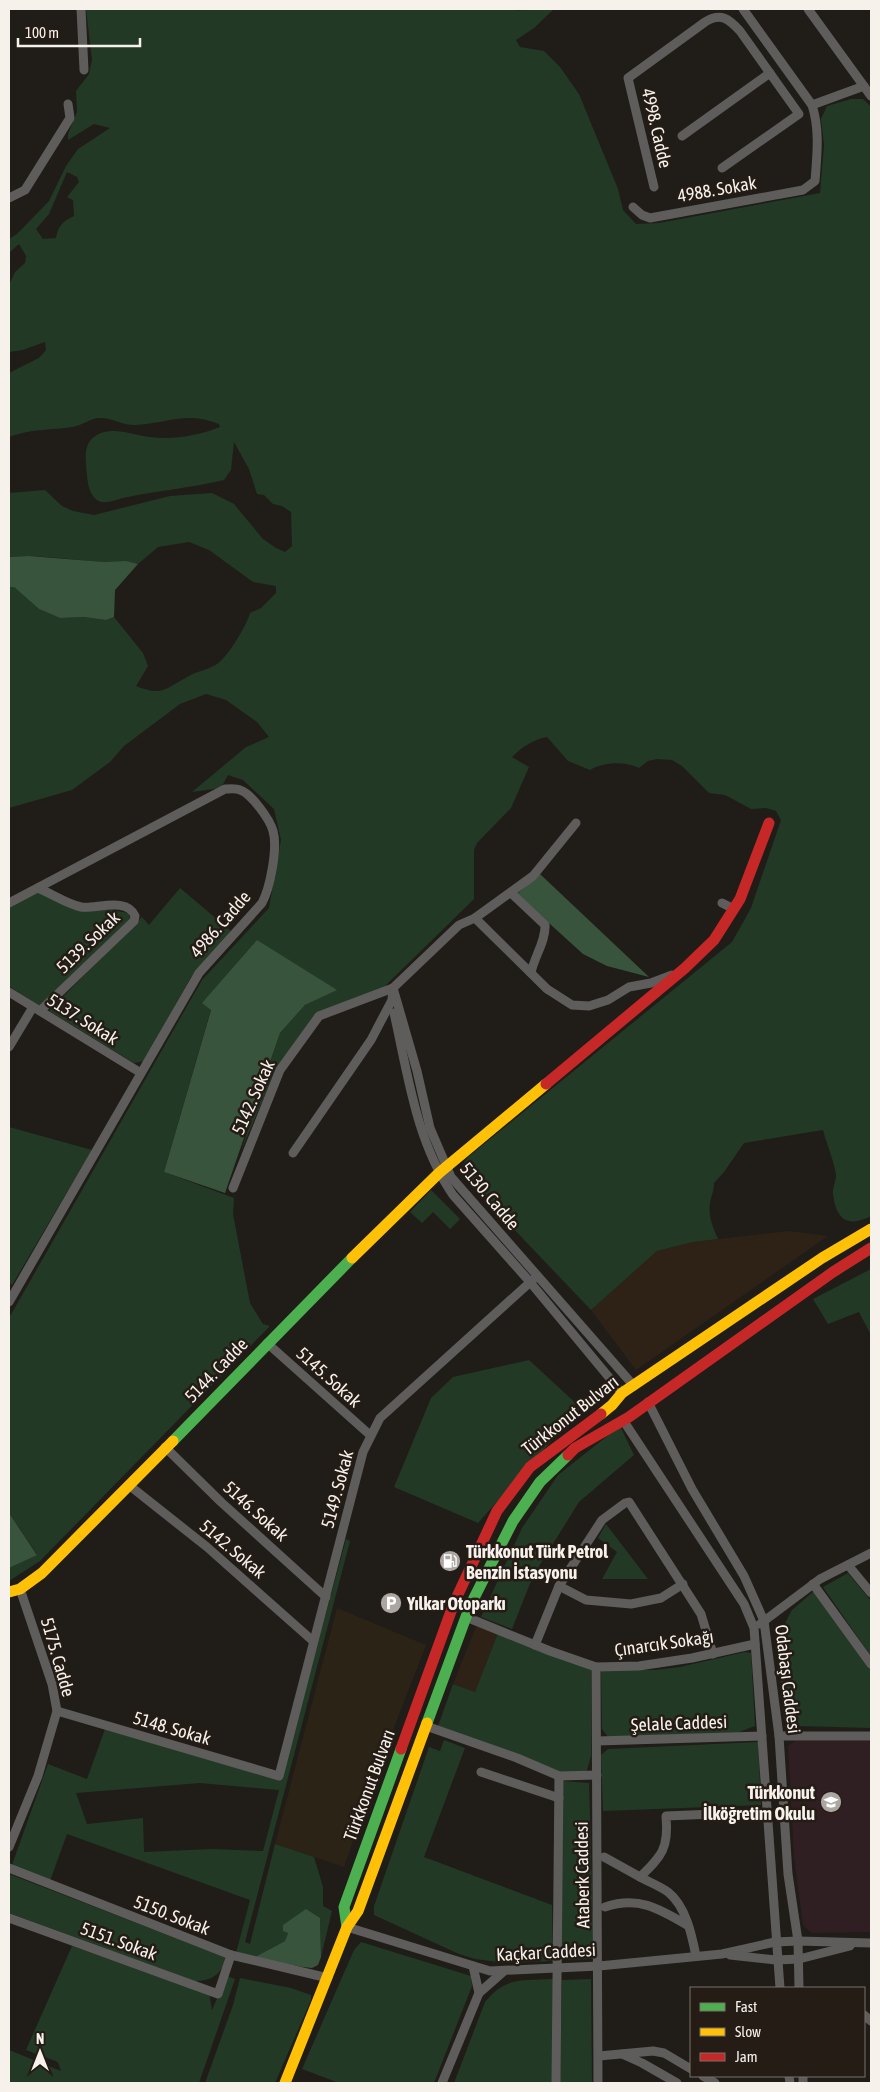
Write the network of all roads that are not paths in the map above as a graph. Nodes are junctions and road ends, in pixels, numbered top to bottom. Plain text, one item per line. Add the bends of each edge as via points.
1 (81, 9) edge
2 (743, 9) edge
3 (808, 9) edge
4 (761, 34) junction
5 (748, 43) junction
6 (84, 70) dead end
7 (770, 73) junction
8 (864, 86) junction
9 (871, 96) edge
10 (68, 104) dead end
11 (812, 105) junction
12 (682, 136) dead end
13 (722, 168) dead end
14 (654, 187) dead end
15 (9, 198) edge
16 (633, 206) dead end
17 (576, 823) dead end
18 (769, 823) dead end
19 (38, 888) junction
20 (511, 893) junction
21 (722, 903) dead end
22 (9, 904) edge
23 (734, 909) junction
24 (476, 918) junction
25 (681, 972) junction
26 (531, 973) junction
27 (393, 988) junction
28 (9, 992) edge
29 (392, 1000) junction
30 (37, 1009) junction
31 (9, 1047) edge
32 (141, 1073) junction
33 (293, 1153) dead end
34 (442, 1171) junction
35 (233, 1188) dead end
36 (871, 1229) edge
37 (871, 1248) edge
38 (537, 1276) junction
39 (530, 1282) junction
40 (9, 1302) edge
41 (267, 1343) junction
42 (634, 1386) junction
43 (622, 1393) junction
44 (648, 1402) junction
45 (612, 1405) junction
46 (623, 1420) junction
47 (370, 1435) junction
48 (165, 1447) junction
49 (130, 1486) junction
50 (871, 1552) edge
51 (848, 1565) junction
52 (683, 1584) junction
53 (813, 1584) junction
54 (560, 1586) junction
55 (14, 1590) edge
56 (871, 1593) edge
57 (326, 1597) junction
58 (466, 1617) junction
59 (764, 1621) junction
60 (754, 1628) junction
61 (313, 1641) junction
62 (755, 1644) junction
63 (535, 1645) junction
64 (713, 1654) junction
65 (871, 1664) edge
66 (596, 1667) junction
67 (57, 1711) junction
68 (426, 1726) junction
69 (762, 1736) junction
70 (779, 1736) junction
71 (871, 1736) edge
72 (597, 1741) junction
73 (481, 1772) dead end
74 (597, 1775) junction
75 (279, 1776) joint
76 (559, 1776) junction
77 (559, 1798) junction
78 (714, 1814) dead end
79 (9, 1847) edge
80 (604, 1857) dead end
81 (9, 1868) edge
82 (640, 1877) junction
83 (605, 1907) dead end
84 (9, 1918) edge
85 (687, 1925) junction
86 (347, 1927) junction
87 (798, 1941) junction
88 (775, 1942) junction
89 (861, 1943) junction
90 (871, 1943) edge
91 (722, 1954) junction
92 (231, 1955) junction
93 (696, 1956) junction
94 (799, 1959) junction
95 (776, 1960) junction
96 (473, 1966) junction
97 (599, 1966) junction
98 (558, 1968) junction
99 (504, 1971) junction
100 (328, 1978) junction
101 (780, 1987) edge
102 (799, 1987) edge
103 (479, 1993) junction
104 (622, 2054) junction
105 (598, 2056) junction
106 (690, 2068) edge
107 (285, 2083) edge
108 (442, 2083) edge
109 (556, 2083) edge
110 (598, 2083) edge
111 (677, 2083) edge

1 - 6 street
2 - 4 street
3 - 8 street
4 - 5 street
4 - 11 street
5 - 7 street
5 - 14 street, 4998. Cadde via 728,19 717,16 628,78
7 - 12 street
7 - 13 street via 799,114
8 - 9 street
8 - 11 street
10 - 15 street via 70,118 51,150 25,190
11 - 16 street, 4988. Sokak via 818,145 815,181 810,187 650,218
17 - 20 street via 533,876
18 - 23 street, 5144. Cadde
19 - 22 street, 4986. Cadde
19 - 30 street, 5139. Sokak via 81,907 114,905 132,911 135,916 134,921
19 - 32 street, 4986. Cadde via 225,789 240,789 254,800 273,830 268,892 262,903 199,973
20 - 24 street
20 - 26 street via 545,925 546,933
21 - 23 street
23 - 25 street, 5144. Cadde via 715,938
24 - 26 street
24 - 27 street via 459,925
25 - 26 street via 628,987 608,1000 589,1006 572,1005 559,998
25 - 34 street, 5144. Cadde
27 - 29 street
27 - 34 street, 5130. Cadde
27 - 35 street, 5142. Sokak via 319,1016 280,1070
28 - 30 street, 5137. Sokak
29 - 33 street via 371,1040
29 - 34 street, 5130. Cadde via 418,1118 427,1147
30 - 31 street, 5139. Sokak
30 - 32 street, 5137. Sokak
32 - 40 street, 4986. Cadde
34 - 38 street, 5130. Cadde
34 - 39 street, 5130. Cadde via 453,1195
34 - 41 street, 5144. Cadde
36 - 42 street, Türkkonut Bulvarı via 822,1258
37 - 44 street, Türkkonut Bulvarı
38 - 39 street, 5149. Sokak
38 - 42 street, 5130. Cadde
39 - 43 street, 5130. Cadde
39 - 47 street, 5149. Sokak via 380,1418
41 - 47 street, 5145. Sokak
41 - 48 street, 5144. Cadde
42 - 43 street, Türkkonut Bulvarı
42 - 44 street
43 - 45 street, Türkkonut Bulvarı
44 - 46 street, Türkkonut Bulvarı
44 - 59 street, Odabaşı Caddesi via 692,1489 744,1576
45 - 46 street
45 - 86 street, Türkkonut Bulvarı via 530,1467 498,1511 454,1603 415,1709 344,1907
46 - 58 street, Türkkonut Bulvarı via 575,1448 540,1482 513,1521
46 - 60 street, Odabaşı Caddesi via 739,1596
47 - 57 street, 5149. Sokak
48 - 49 street, 5144. Cadde
48 - 57 street, 5146. Sokak
49 - 55 street, 5144. Cadde via 42,1573
49 - 61 street, 5142. Sokak via 207,1547
50 - 51 street
51 - 53 street
51 - 56 street
52 - 54 street via 661,1598 631,1604 586,1600
52 - 54 street via 629,1502 602,1520
52 - 64 street via 700,1614
53 - 59 street
53 - 65 street
54 - 63 street
55 - 67 street, 5175. Cadde via 52,1684
57 - 61 street, 5149. Sokak
58 - 63 street, Çınarcık Sokağı
58 - 68 street, Türkkonut Bulvarı
59 - 60 street
59 - 70 street, Odabaşı Caddesi
60 - 62 street, Odabaşı Caddesi
61 - 75 street, 5149. Sokak
62 - 64 street, Çınarcık Sokağı
62 - 69 street, Odabaşı Caddesi
63 - 66 street, Çınarcık Sokağı
64 - 66 street, Çınarcık Sokağı via 639,1666
66 - 72 street, Ataberk Caddesi
67 - 75 street, 5148. Sokak
67 - 79 street, 5175. Cadde via 38,1776
68 - 76 street
68 - 86 street, Türkkonut Bulvarı via 358,1911
69 - 72 street, Şelale Caddesi
69 - 88 street, Odabaşı Caddesi
70 - 71 street
70 - 87 street, Odabaşı Caddesi via 788,1874
72 - 74 street, Ataberk Caddesi
73 - 77 street
74 - 76 street
74 - 97 street, Ataberk Caddesi
76 - 77 street
77 - 98 street
78 - 82 street via 666,1816 668,1836 660,1856
80 - 82 street
81 - 92 street, 5150. Sokak
82 - 85 street via 668,1892 679,1903
83 - 85 street via 620,1902 642,1904
84 - 92 street, 5151. Sokak via 218,1994
85 - 93 street
86 - 96 street, Kaçkar Caddesi
86 - 100 street, Türkkonut Bulvarı
87 - 88 street, Kaçkar Caddesi
87 - 89 street, Kaçkar Caddesi
87 - 94 street, Odabaşı Caddesi
88 - 91 street, Kaçkar Caddesi
88 - 95 street, Odabaşı Caddesi
89 - 90 street
89 - 94 street, Kaçkar Caddesi
91 - 93 street, Kaçkar Caddesi
91 - 95 street, Kaçkar Caddesi
92 - 100 street, 5150. Sokak
93 - 97 street, Kaçkar Caddesi
94 - 95 street, Kaçkar Caddesi
94 - 102 street, Odabaşı Caddesi
95 - 101 street, Odabaşı Caddesi
96 - 99 street, Kaçkar Caddesi via 490,1972
96 - 103 street
97 - 98 street, Kaçkar Caddesi
97 - 105 street, Ataberk Caddesi
98 - 99 street, Kaçkar Caddesi
98 - 109 street
99 - 103 street
100 - 107 street, Türkkonut Bulvarı
103 - 108 street
104 - 105 street
104 - 106 street via 653,2051
104 - 111 street
105 - 110 street, Ataberk Caddesi

